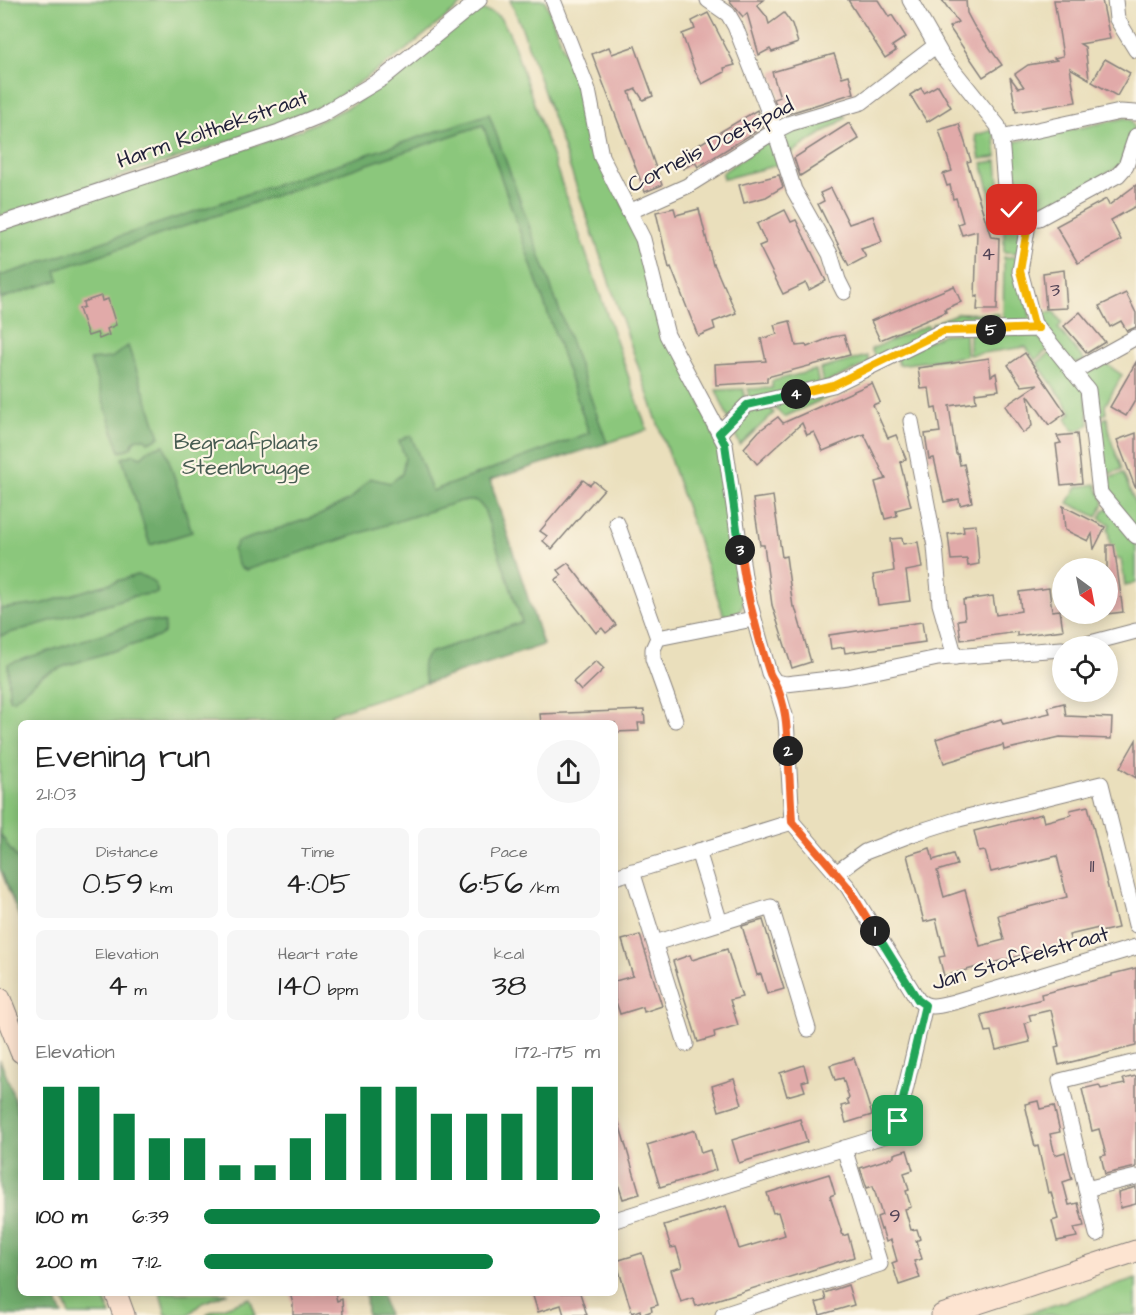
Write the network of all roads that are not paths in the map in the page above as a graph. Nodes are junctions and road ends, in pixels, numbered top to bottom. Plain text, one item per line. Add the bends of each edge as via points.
1 (479, 0) edge
2 (553, 0) edge
3 (708, 0) edge
4 (910, 0) edge
5 (1115, 0) edge
6 (935, 46) junction
7 (1136, 50) edge
8 (1136, 113) edge
9 (775, 131) junction
10 (1136, 136) edge
11 (1001, 138) junction
12 (629, 212) junction
13 (1029, 218) junction
14 (0, 224) edge
15 (844, 292) dead end
16 (1039, 328) junction
17 (1136, 337) edge
18 (1073, 372) junction
19 (910, 421) dead end
20 (719, 433) junction
21 (616, 523) dead end
22 (1136, 536) edge
23 (753, 619) junction
24 (1136, 631) edge
25 (1117, 636) edge
26 (658, 638) junction
27 (1052, 650) edge
28 (955, 657) junction
29 (775, 682) junction
30 (675, 720) dead end
31 (792, 822) junction
32 (698, 851) junction
33 (632, 871) junction
34 (836, 873) junction
35 (618, 876) edge
36 (720, 923) junction
37 (1136, 925) edge
38 (655, 943) junction
39 (1136, 947) edge
40 (0, 999) edge
41 (925, 1005) junction
42 (808, 1029) dead end
43 (18, 1044) edge
44 (686, 1044) dead end
45 (1136, 1062) edge
46 (844, 1148) junction
47 (1136, 1177) edge
48 (1086, 1190) junction
49 (618, 1219) edge
50 (1097, 1234) dead end
51 (1136, 1251) edge
52 (118, 1296) edge
53 (124, 1315) edge
54 (723, 1315) edge
55 (942, 1315) edge

1 - 14 street, Harm Kolthekstraat via 383,78 321,115
2 - 12 street via 588,90 601,156
3 - 9 street via 728,14 735,26
4 - 6 street
5 - 7 street via 1117,19
6 - 9 street, Cornelis Doetspad via 862,102
6 - 11 street via 996,121
8 - 11 street via 1120,112
9 - 12 street, Cornelis Doetspad via 687,186
9 - 15 street via 794,190 830,254
10 - 13 street via 1120,174 1042,217
11 - 13 street via 1007,202 1012,210
12 - 20 street via 643,239 667,335
13 - 16 street via 1020,271 1034,324
16 - 18 street
16 - 20 street via 943,331 833,385 747,405
17 - 18 street
18 - 22 street via 1088,390 1100,493
19 - 28 street via 935,546 940,604
20 - 23 street via 725,444
21 - 26 street
23 - 26 street
23 - 29 street
24 - 25 street
26 - 30 street via 653,659
27 - 28 street
28 - 29 street via 847,677
29 - 31 street via 786,718
31 - 32 street
31 - 34 street, Jan Stoffelstraat
32 - 33 street
32 - 36 street
33 - 35 street
33 - 38 street
34 - 37 street via 865,852 915,833 1101,783
34 - 41 street, Jan Stoffelstraat via 918,1000
36 - 38 street
36 - 42 street via 771,907
38 - 44 street
39 - 41 street, Jan Stoffelstraat via 954,1002
40 - 43 street
41 - 46 street via 896,1127 884,1137
45 - 48 street via 1060,1081
46 - 49 street
46 - 54 street via 880,1264
47 - 48 street
48 - 50 street
51 - 55 street
52 - 53 street

